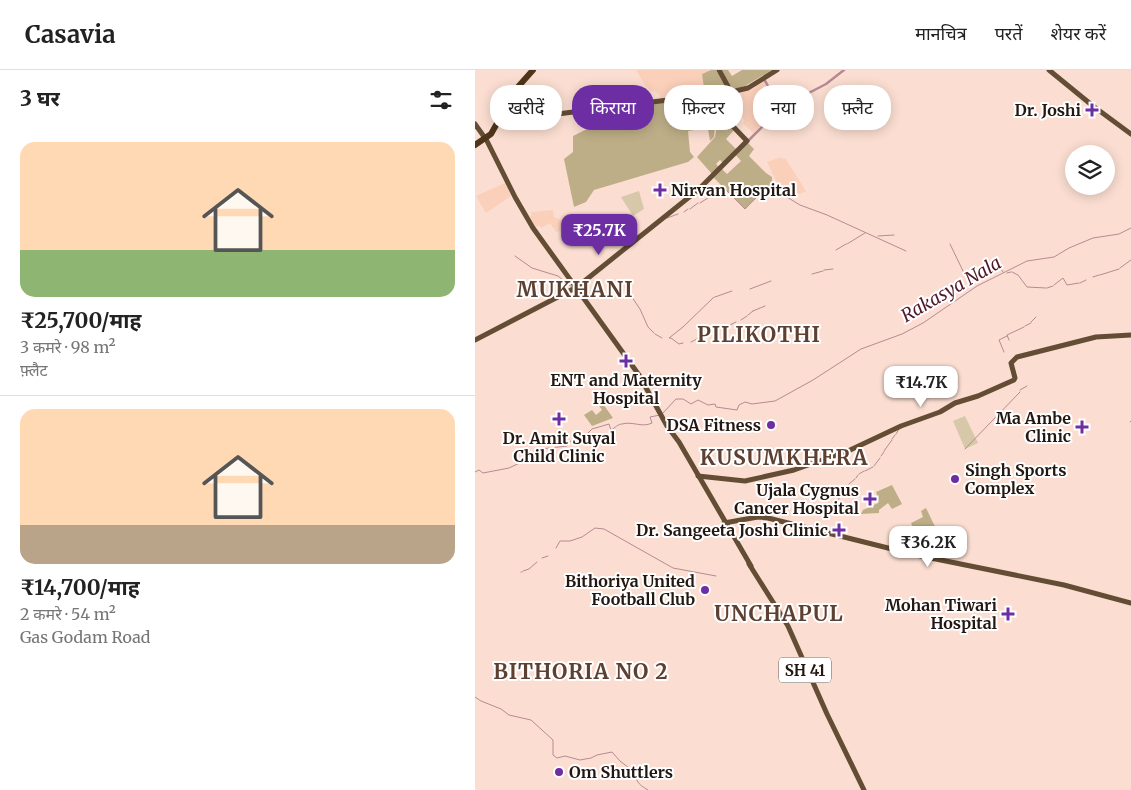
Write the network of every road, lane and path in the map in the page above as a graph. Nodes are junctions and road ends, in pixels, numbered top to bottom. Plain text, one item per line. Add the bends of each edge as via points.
1 (533, 70) edge
2 (719, 70) edge
3 (777, 70) edge
4 (1049, 70) edge
5 (520, 85) edge
6 (727, 85) edge
7 (743, 90) edge
8 (664, 102) edge
9 (562, 114) edge
10 (475, 124) edge
11 (493, 130) edge
12 (737, 130) edge
13 (1131, 134) edge
14 (487, 140) junction
15 (475, 146) edge
16 (576, 287) junction
17 (1131, 335) edge
18 (475, 340) edge
19 (698, 476) junction
20 (724, 523) junction
21 (1131, 603) edge
22 (864, 790) edge

1 - 5 highway
2 - 6 main road
3 - 7 main road
4 - 13 main road
8 - 9 main road
10 - 14 main road
11 - 14 highway
12 - 16 main road via 747,141 698,190
14 - 15 highway
14 - 16 main road, SH 41 via 520,203
16 - 18 main road
16 - 19 main road, SH 41 via 648,388
17 - 19 main road via 1095,337 1017,357 1011,363 1014,380 848,451 794,470 745,481
19 - 20 main road, SH 41
20 - 21 main road via 767,518
20 - 22 main road, SH 41 via 787,625

